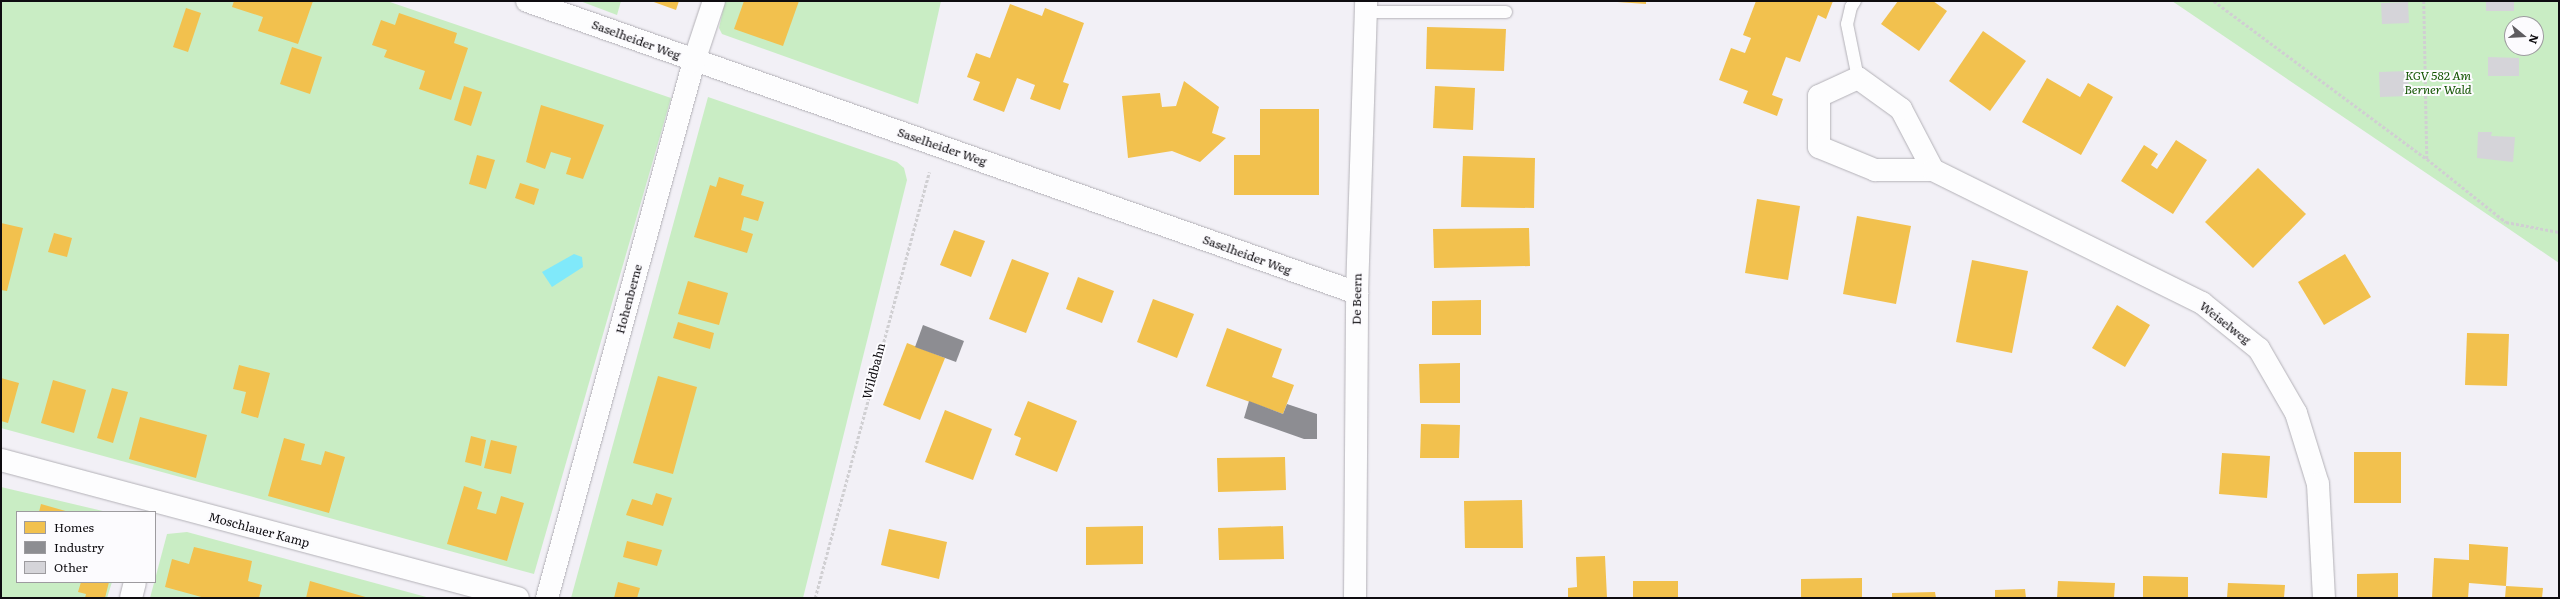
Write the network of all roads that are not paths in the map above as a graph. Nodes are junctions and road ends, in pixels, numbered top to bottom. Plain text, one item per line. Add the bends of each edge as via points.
1 (526, 1) edge
2 (714, 1) edge
3 (1855, 1) edge
4 (1366, 6) edge
5 (1506, 12) dead end
6 (694, 61) junction
7 (1858, 78) junction
8 (1933, 170) junction
9 (1357, 294) junction
10 (1, 460) edge
11 (155, 507) edge
12 (135, 583) edge
13 (131, 598) edge
14 (518, 598) edge
15 (547, 598) edge
16 (1355, 598) edge
17 (2324, 598) edge

1 - 6 street, Saselheider Weg
2 - 6 street, Hohenberne
3 - 7 lane via 1851,7 1848,24
4 - 5 lane
4 - 9 street, De Beern
6 - 9 street, Saselheider Weg
6 - 15 street, Hohenberne
7 - 8 street via 1901,109
7 - 8 street, Weiselweg via 1819,96 1819,146 1875,170
8 - 17 street, Weiselweg via 2202,303 2258,349 2296,413 2318,484
9 - 16 street, De Beern
10 - 11 street, Moschlauer Kamp
11 - 14 street, Moschlauer Kamp
12 - 13 street

